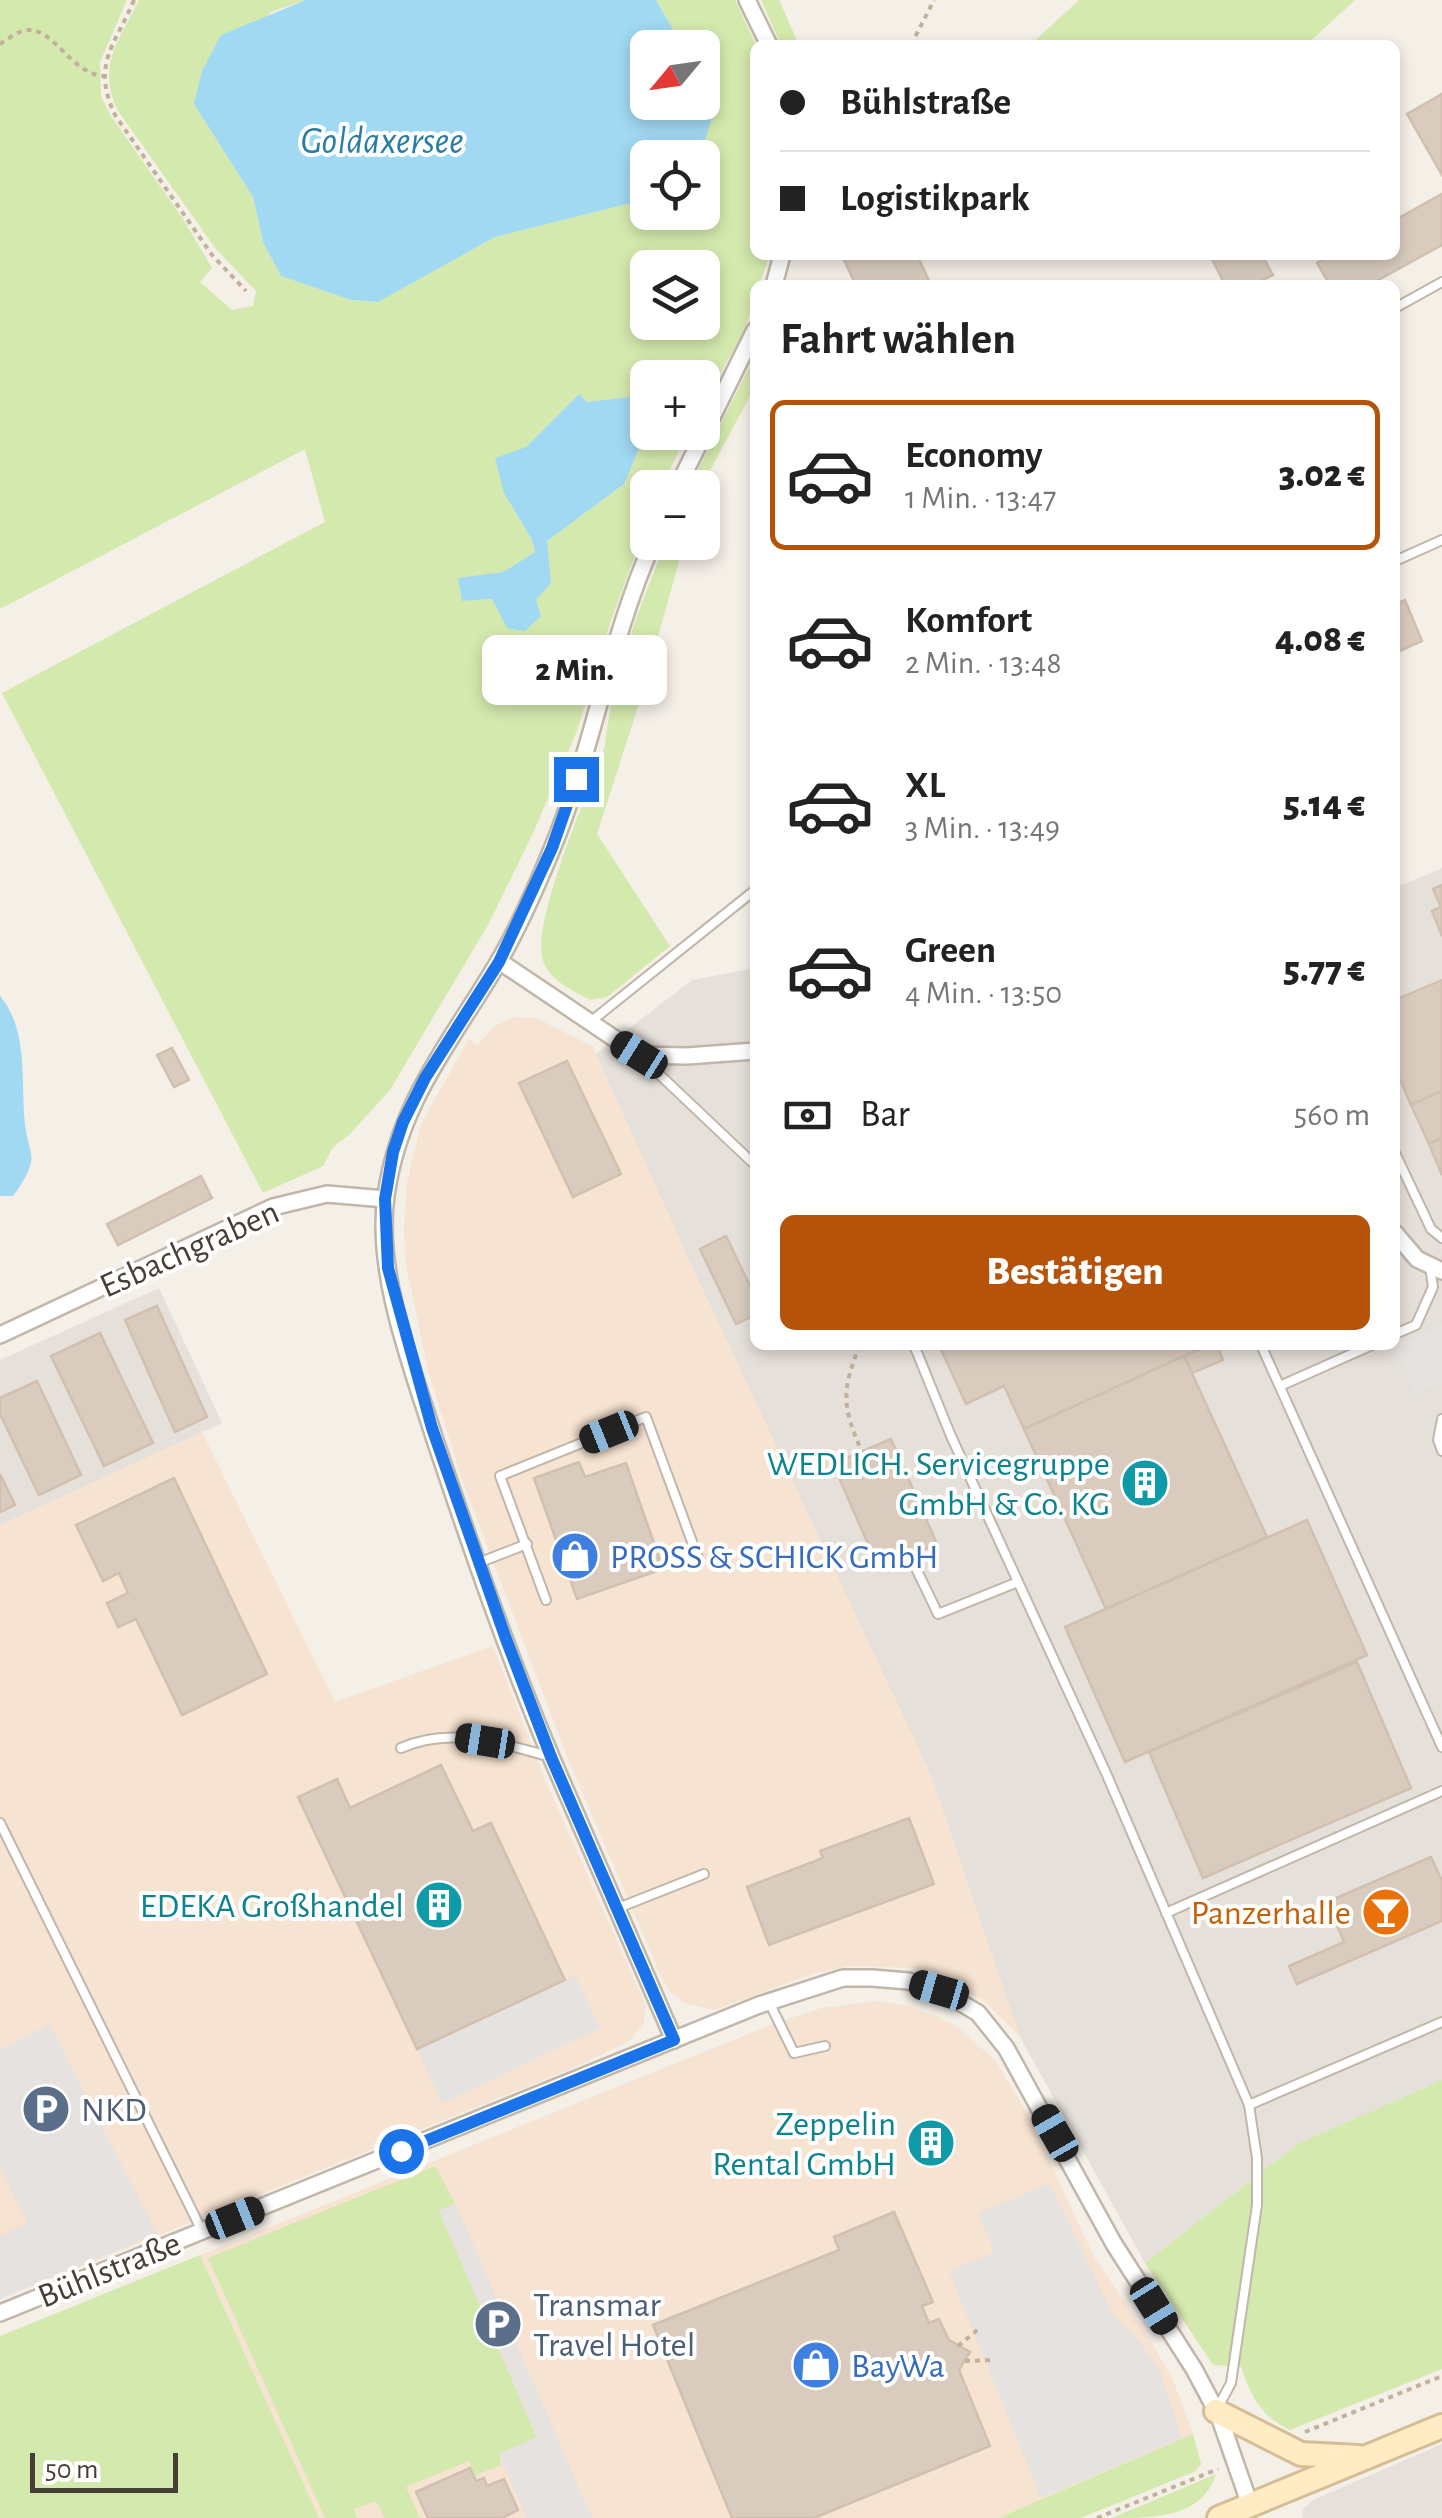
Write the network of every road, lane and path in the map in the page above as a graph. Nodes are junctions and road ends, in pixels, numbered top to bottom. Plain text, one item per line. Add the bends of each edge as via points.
1 (134, 0) edge
2 (747, 0) edge
3 (934, 0) edge
4 (767, 40) edge
5 (914, 40) edge
6 (0, 44) edge
7 (103, 76) junction
8 (1442, 282) edge
9 (246, 291) dead end
10 (1400, 305) edge
11 (750, 340) edge
12 (686, 470) edge
13 (1442, 540) edge
14 (1400, 558) edge
15 (646, 560) edge
16 (750, 894) edge
17 (499, 962) junction
18 (589, 1024) junction
19 (750, 1051) edge
20 (639, 1055) junction
21 (750, 1160) edge
22 (1400, 1164) edge
23 (385, 1199) junction
24 (1442, 1238) edge
25 (1400, 1240) edge
26 (1436, 1269) edge
27 (1400, 1332) edge
28 (0, 1335) edge
29 (858, 1350) edge
30 (916, 1350) edge
31 (1264, 1350) edge
32 (1361, 1350) edge
33 (1280, 1386) junction
34 (1442, 1419) edge
35 (1442, 1450) edge
36 (862, 1452) dead end
37 (526, 1544) junction
38 (910, 1556) dead end
39 (698, 1558) dead end
40 (478, 1562) junction
41 (1018, 1582) junction
42 (546, 1600) dead end
43 (1442, 1747) edge
44 (401, 1748) dead end
45 (551, 1757) junction
46 (1442, 1791) edge
47 (0, 1822) edge
48 (704, 1874) dead end
49 (618, 1908) junction
50 (1166, 1913) junction
51 (769, 2002) junction
52 (1442, 2022) edge
53 (674, 2040) junction
54 (824, 2046) dead end
55 (1249, 2105) junction
56 (202, 2232) junction
57 (0, 2313) edge
58 (981, 2327) dead end
59 (958, 2346) dead end
60 (994, 2360) dead end
61 (965, 2361) dead end
62 (1442, 2376) edge
63 (1216, 2411) junction
64 (1442, 2426) edge
65 (1278, 2443) junction
66 (1366, 2458) junction
67 (1236, 2460) junction
68 (1250, 2505) junction
69 (1097, 2518) edge
70 (1218, 2518) edge

1 - 7 path
2 - 4 street
3 - 5 path
6 - 7 path via 35,32 77,68
7 - 9 path via 115,114 212,255
8 - 10 lane
11 - 12 street
13 - 14 lane
15 - 17 street via 552,848
16 - 18 lane
17 - 18 street
17 - 23 street via 403,1122
18 - 20 street
19 - 20 street
20 - 21 lane
22 - 24 lane via 1431,1229
23 - 28 street, Esbachgraben via 328,1194 273,1207
23 - 40 street via 388,1268 400,1322
25 - 26 street
26 - 27 lane via 1416,1325
29 - 36 path via 844,1390
30 - 41 lane
31 - 33 lane
32 - 33 lane
33 - 43 lane
34 - 35 lane
37 - 39 lane via 500,1476 646,1417
37 - 40 lane
37 - 42 lane
38 - 41 lane via 938,1614
40 - 45 street
41 - 50 lane
44 - 45 lane via 425,1738 461,1737
45 - 49 street
46 - 50 lane
47 - 56 lane
48 - 49 lane
49 - 53 street
50 - 55 lane
51 - 53 street, Bühlstraße
51 - 54 lane via 794,2053
51 - 63 street, Bühlstraße via 843,1978 872,1978 939,1990 978,2013 1006,2048
52 - 55 lane
53 - 56 street, Bühlstraße
55 - 63 lane via 1257,2205 1231,2383
56 - 57 street, Bühlstraße
58 - 59 path
60 - 61 path
62 - 65 path
63 - 65 main road
63 - 67 street, Bühlstraße
64 - 66 main road
65 - 66 main road via 1301,2454
66 - 68 main road
67 - 68 street, Bühlstraße
67 - 69 path
68 - 70 main road

